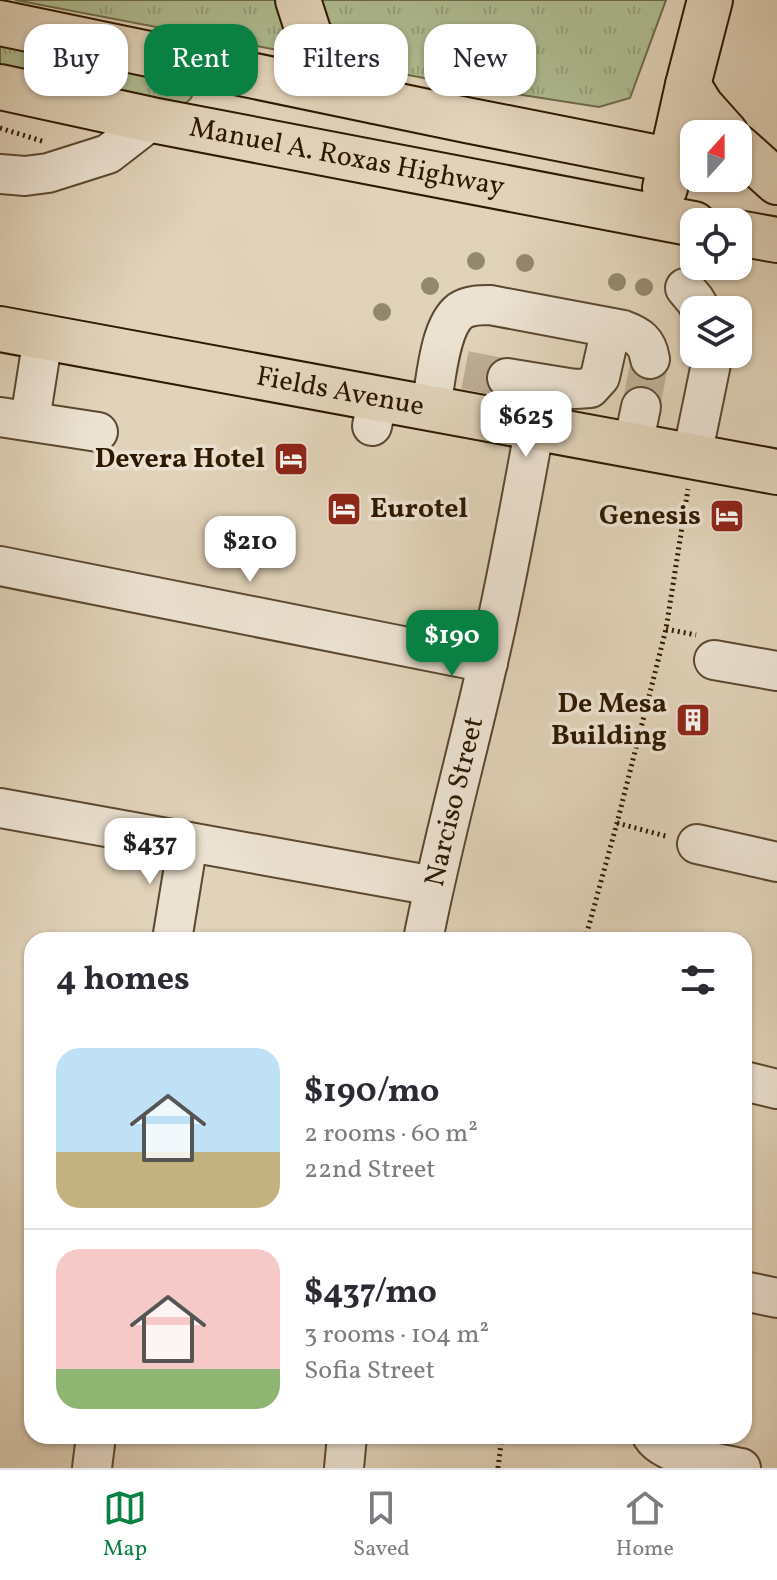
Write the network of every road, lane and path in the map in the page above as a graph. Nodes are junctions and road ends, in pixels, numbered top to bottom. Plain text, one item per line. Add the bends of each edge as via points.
1 (298, 0) edge
2 (710, 0) edge
3 (0, 23) edge
4 (688, 85) junction
5 (0, 87) edge
6 (378, 102) junction
7 (152, 120) junction
8 (685, 120) edge
9 (714, 120) edge
10 (560, 140) junction
11 (752, 160) edge
12 (680, 162) edge
13 (0, 174) edge
14 (752, 177) edge
15 (777, 182) edge
16 (680, 186) edge
17 (677, 221) edge
18 (752, 236) edge
19 (777, 240) edge
20 (611, 328) junction
21 (0, 329) edge
22 (43, 337) junction
23 (650, 359) dead end
24 (710, 368) edge
25 (507, 378) tunnel mouth
26 (445, 381) junction
27 (15, 418) edge
28 (535, 426) junction
29 (98, 432) dead end
30 (692, 456) junction
31 (777, 472) edge
32 (0, 566) edge
33 (714, 660) dead end
34 (488, 663) junction
35 (777, 671) edge
36 (0, 808) edge
37 (617, 823) junction
38 (188, 842) junction
39 (697, 844) joint
40 (777, 862) edge
41 (434, 886) junction
42 (173, 932) edge
43 (425, 932) edge
44 (587, 932) edge
45 (752, 1083) edge
46 (777, 1089) edge
47 (752, 1293) edge
48 (777, 1298) edge
49 (95, 1444) edge
50 (346, 1444) edge
51 (501, 1444) edge
52 (659, 1444) edge
53 (92, 1468) edge
54 (344, 1468) edge
55 (498, 1468) edge
56 (741, 1468) edge

1 - 6 main road via 309,34 340,73
2 - 4 main road
3 - 6 main road, Manuel A. Roxas Highway
4 - 8 main road
4 - 9 main road
4 - 10 main road via 638,126
5 - 7 main road, Manuel A. Roxas Highway
6 - 10 main road, Manuel A. Roxas Highway
7 - 13 street via 108,154 48,173
7 - 17 main road, Manuel A. Roxas Highway
10 - 12 main road, Manuel A. Roxas Highway
11 - 15 main road
14 - 15 main road
16 - 17 main road
18 - 19 main road
20 - 23 street via 640,338
20 - 25 street via 600,377 590,388
20 - 26 street via 474,305 461,310 447,330
21 - 22 main road, Fields Avenue
22 - 26 main road, Fields Avenue via 375,412
22 - 27 street
24 - 30 street
26 - 28 main road, Fields Avenue
27 - 29 street
28 - 30 main road, Fields Avenue via 637,426
28 - 34 street, Narciso Street
30 - 31 main road, Fields Avenue
30 - 37 path via 666,629
32 - 34 street
33 - 35 street
34 - 41 street, Narciso Street
36 - 38 street
37 - 39 path
37 - 44 path
38 - 41 street
38 - 42 street
39 - 40 street
41 - 43 street, Narciso Street
45 - 46 street
47 - 48 street
49 - 53 street
50 - 54 street
51 - 55 path
52 - 56 street via 668,1451

